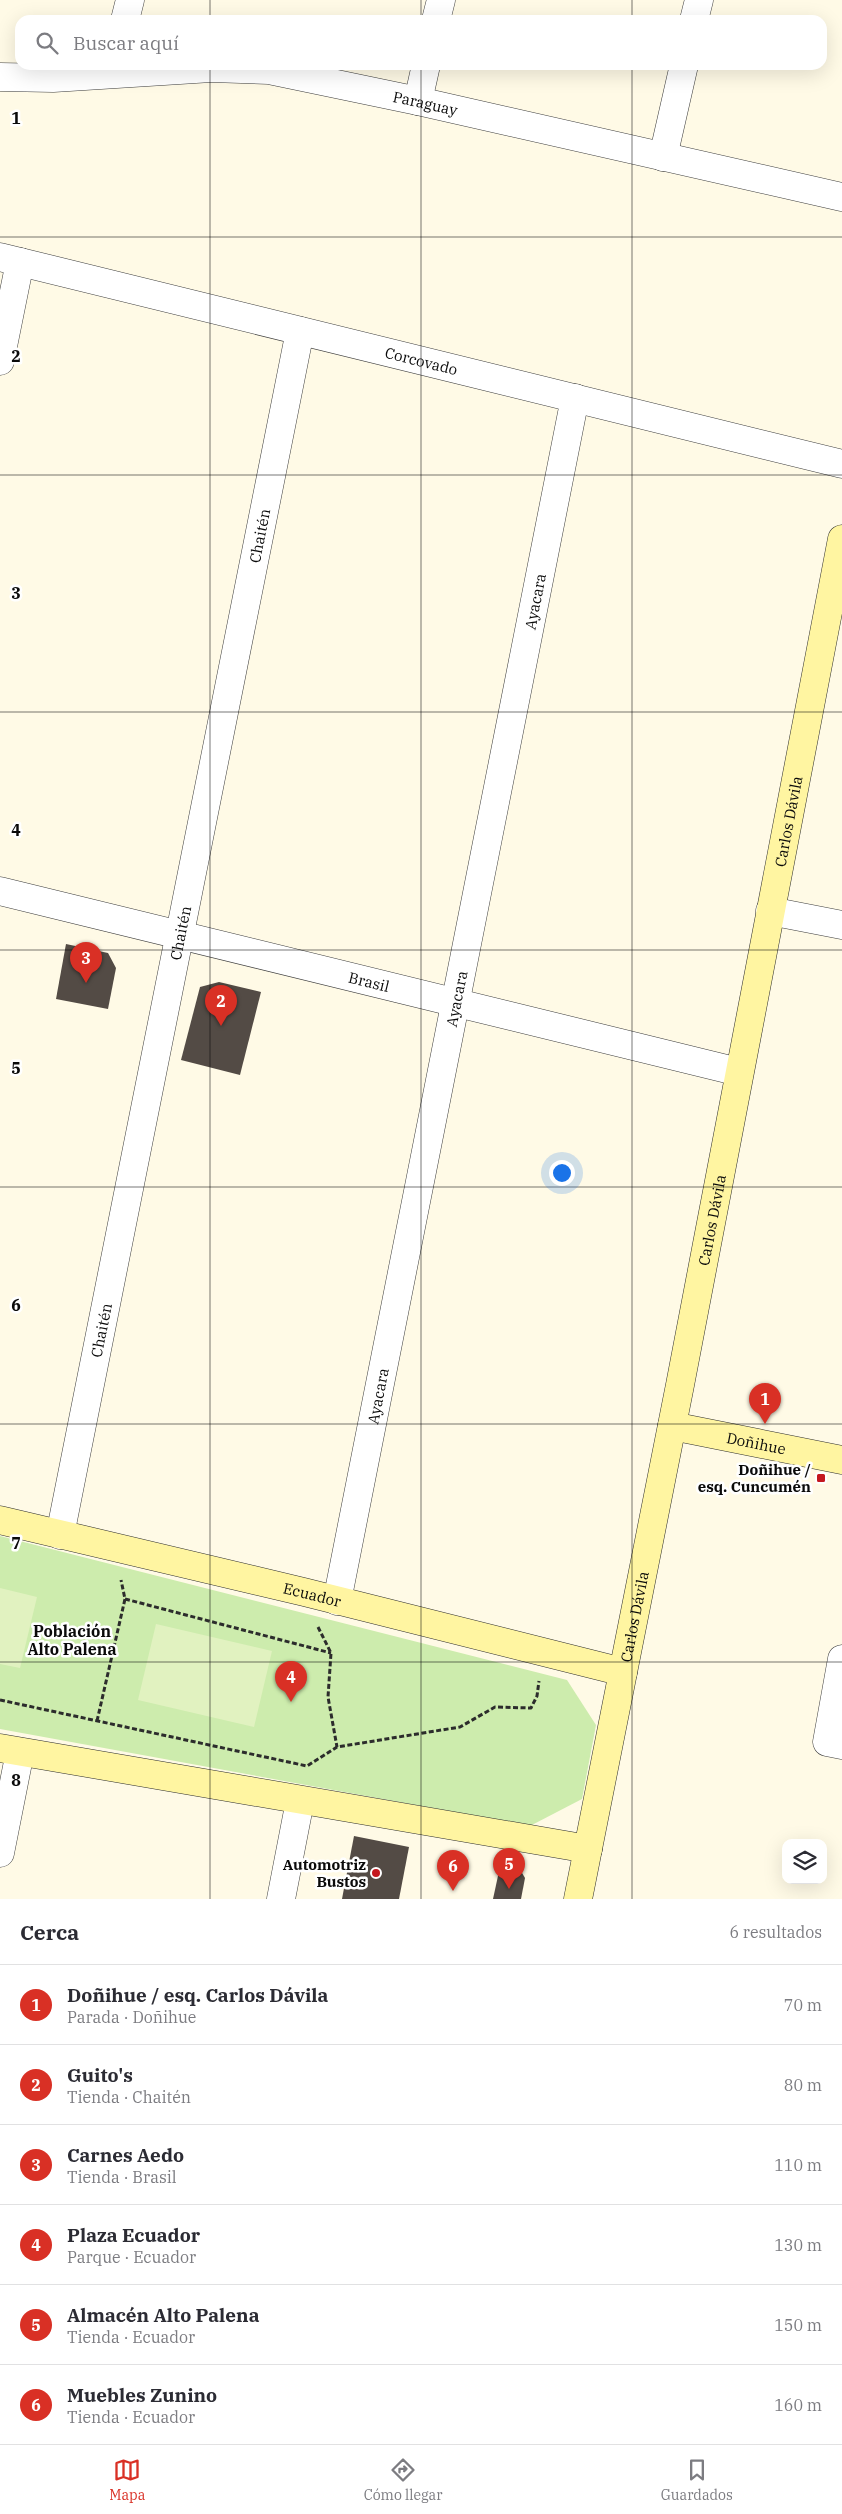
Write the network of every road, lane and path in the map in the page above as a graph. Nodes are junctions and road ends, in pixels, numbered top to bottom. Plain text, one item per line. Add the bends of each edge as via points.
1 (130, 0) edge
2 (441, 0) edge
3 (699, 0) edge
4 (126, 15) edge
5 (437, 15) edge
6 (695, 15) edge
7 (114, 70) edge
8 (256, 70) edge
9 (425, 70) edge
10 (683, 70) edge
11 (0, 77) edge
12 (418, 101) junction
13 (663, 157) junction
14 (842, 197) edge
15 (10, 260) edge
16 (300, 331) junction
17 (0, 361) edge
18 (575, 398) junction
19 (842, 464) edge
20 (842, 539) edge
21 (0, 891) edge
22 (770, 911) junction
23 (842, 925) edge
24 (181, 936) junction
25 (455, 1003) junction
26 (739, 1072) junction
27 (672, 1426) junction
28 (842, 1460) edge
29 (0, 1520) edge
30 (60, 1535) junction
31 (114, 1548) junction
32 (304, 1592) junction
33 (125, 1599) junction
34 (337, 1601) junction
35 (524, 1647) junction
36 (331, 1653) junction
37 (842, 1659) edge
38 (623, 1672) junction
39 (839, 1698) edge
40 (0, 1700) edge
41 (97, 1720) junction
42 (834, 1743) edge
43 (337, 1747) junction
44 (10, 1750) edge
45 (300, 1801) junction
46 (588, 1849) junction
47 (0, 1853) edge
48 (281, 1899) edge
49 (578, 1899) edge

1 - 4 street
2 - 5 street
3 - 6 street
7 - 11 street, Paraguay
8 - 12 street, Paraguay via 297,75
9 - 12 street
10 - 13 street
12 - 13 street, Paraguay
13 - 14 street, Paraguay
15 - 16 street, Corcovado
15 - 17 street
16 - 18 street, Corcovado
16 - 24 street, Chaitén
18 - 19 street, Corcovado
18 - 25 street, Ayacara
20 - 22 street, Carlos Dávila
21 - 24 street, Brasil
22 - 23 street
22 - 26 street, Carlos Dávila
24 - 25 street, Brasil
24 - 30 street, Chaitén
25 - 26 street, Brasil
25 - 34 street, Ayacara
26 - 27 street, Carlos Dávila
27 - 28 street, Doñihue
27 - 38 street, Carlos Dávila
29 - 30 street, Ecuador
30 - 31 street, Ecuador
31 - 32 street, Ecuador
31 - 33 path
32 - 34 street, Ecuador
32 - 36 path
33 - 36 path
33 - 41 path
34 - 35 street, Ecuador
35 - 38 street, Ecuador
35 - 43 path via 540,1682 531,1708 494,1707 460,1727
36 - 43 path via 328,1697
37 - 39 street
38 - 46 street, Carlos Dávila
39 - 42 street
40 - 41 path
41 - 43 path via 307,1766
44 - 45 street
44 - 47 street
45 - 46 street
45 - 48 street
46 - 49 street, Carlos Dávila

